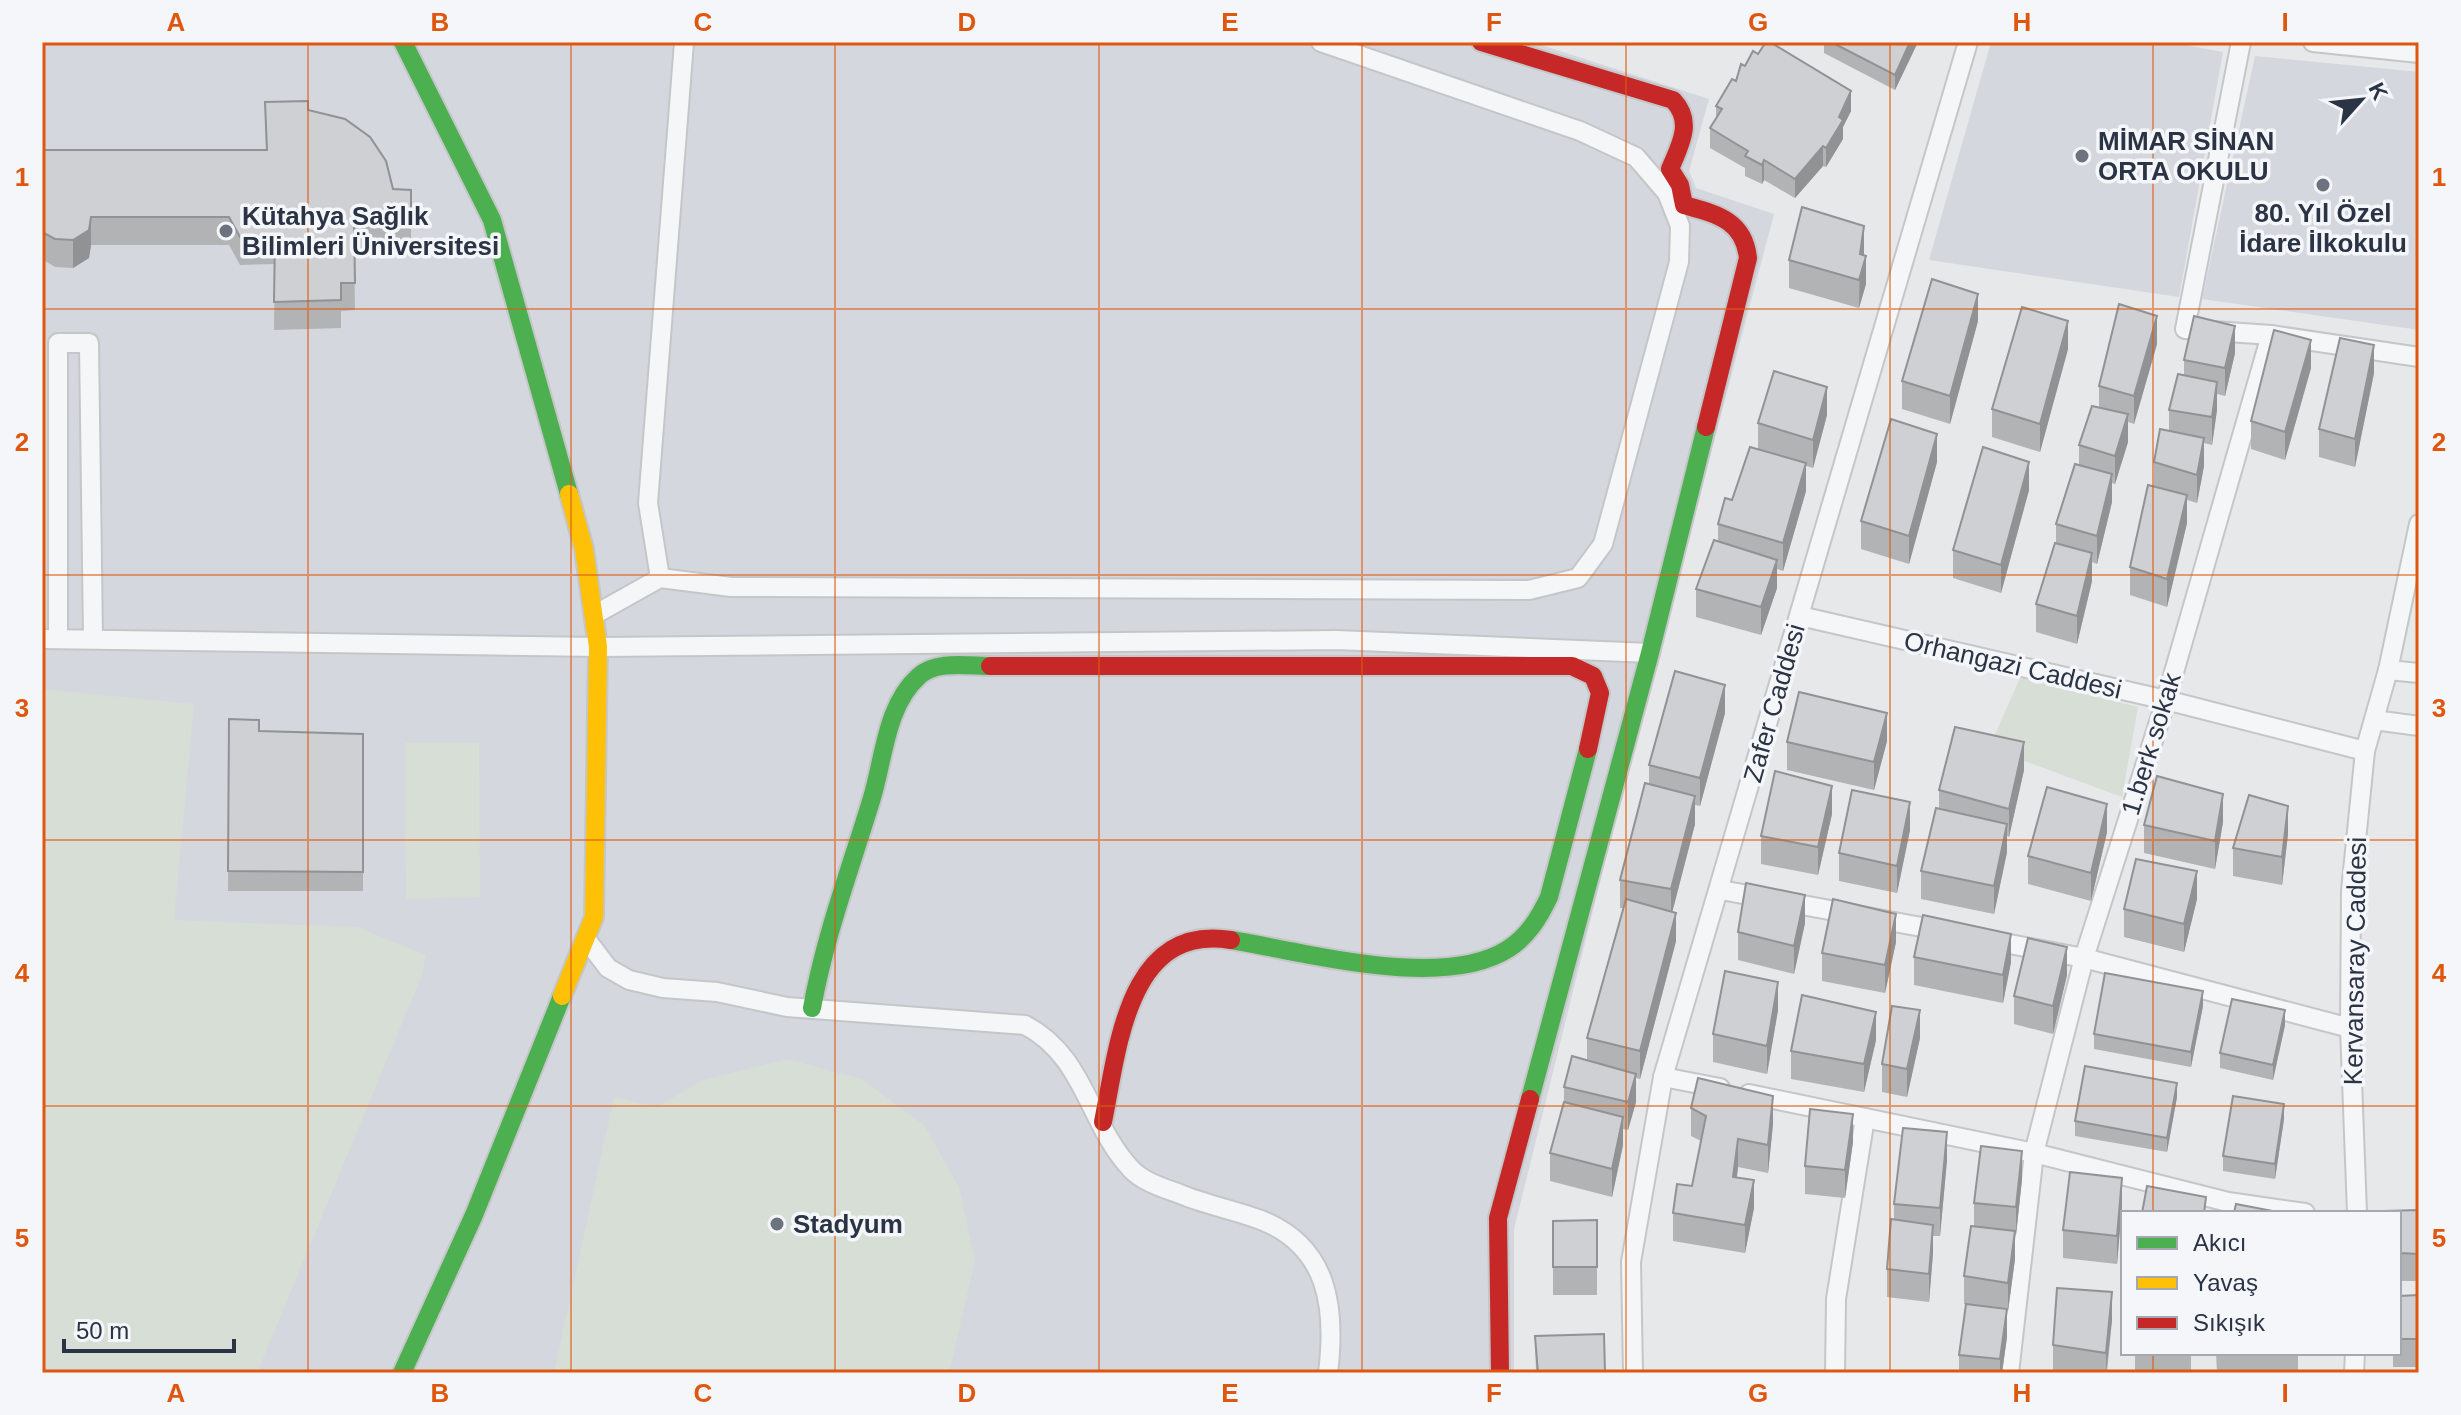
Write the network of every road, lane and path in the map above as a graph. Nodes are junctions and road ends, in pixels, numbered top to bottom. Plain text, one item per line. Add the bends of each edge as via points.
1 (403, 42) edge
2 (684, 42) edge
3 (1321, 42) edge
4 (1481, 42) edge
5 (1968, 42) edge
6 (2241, 42) edge
7 (2313, 42) edge
8 (2419, 53) edge
9 (2271, 335) junction
10 (2419, 357) edge
11 (2419, 524) edge
12 (660, 578) junction
13 (594, 615) junction
14 (1800, 616) junction
15 (93, 638) junction
16 (50, 639) edge
17 (598, 647) junction
18 (1650, 653) junction
19 (2388, 670) junction
20 (2419, 673) edge
21 (2166, 700) junction
22 (2374, 720) junction
23 (2419, 726) edge
24 (2365, 751) junction
25 (1721, 890) junction
26 (586, 939) junction
27 (2084, 958) junction
28 (812, 1008) junction
29 (2350, 1028) junction
30 (1663, 1077) junction
31 (1865, 1118) junction
32 (1103, 1122) junction
33 (2034, 1153) junction
34 (2291, 1211) edge
35 (2357, 1211) edge
36 (402, 1373) edge
37 (1328, 1373) edge
38 (1500, 1373) edge
39 (1633, 1373) edge
40 (1835, 1373) edge
41 (2009, 1373) edge

1 - 13 street via 492,220 584,549
2 - 12 street via 648,503
3 - 12 street via 1580,131 1636,157 1667,193 1680,226 1679,262 1603,544 1578,578 1529,590 731,587
4 - 18 street via 1673,100 1684,108 1686,122 1670,169 1684,205 1723,215 1738,224 1748,242
5 - 14 street, Zafer Caddesi
6 - 9 street via 2185,329
7 - 8 street
9 - 10 street
9 - 21 street, 1.berk sokak
11 - 19 street, Kervansaray Caddesi
12 - 13 street
13 - 17 street
14 - 21 street, Orhangazi Caddesi
14 - 25 street, Zafer Caddesi
15 - 16 street
15 - 16 street via 89,343 58,343
15 - 17 street
17 - 18 street via 1336,640
17 - 26 street via 594,917
18 - 38 street via 1498,1218
19 - 20 street
19 - 22 street, Kervansaray Caddesi
21 - 24 street, Orhangazi Caddesi
21 - 27 street, 1.berk sokak
22 - 23 street
22 - 24 street, Kervansaray Caddesi
24 - 29 street, Kervansaray Caddesi via 2351,891
25 - 27 street
25 - 30 street, Zafer Caddesi
26 - 28 street via 608,968 629,980
26 - 36 street via 474,1215
27 - 29 street
27 - 33 street, 1.berk sokak
28 - 32 street via 1025,1025 1046,1035 1062,1052
28 - 32 street via 823,947 895,710 919,675 939,666 1572,666 1593,676 1599,707 1553,883 1540,923 1520,944 1494,958 1428,969 1213,937 1164,951 1139,984
29 - 35 street, Kervansaray Caddesi
30 - 31 street
30 - 39 street, Zafer Caddesi via 1631,1262
31 - 33 street
31 - 40 street via 1836,1299
32 - 37 street via 1132,1170 1146,1180 1295,1238 1319,1269 1330,1308
33 - 34 street via 2228,1202
33 - 41 street, 1.berk sokak

